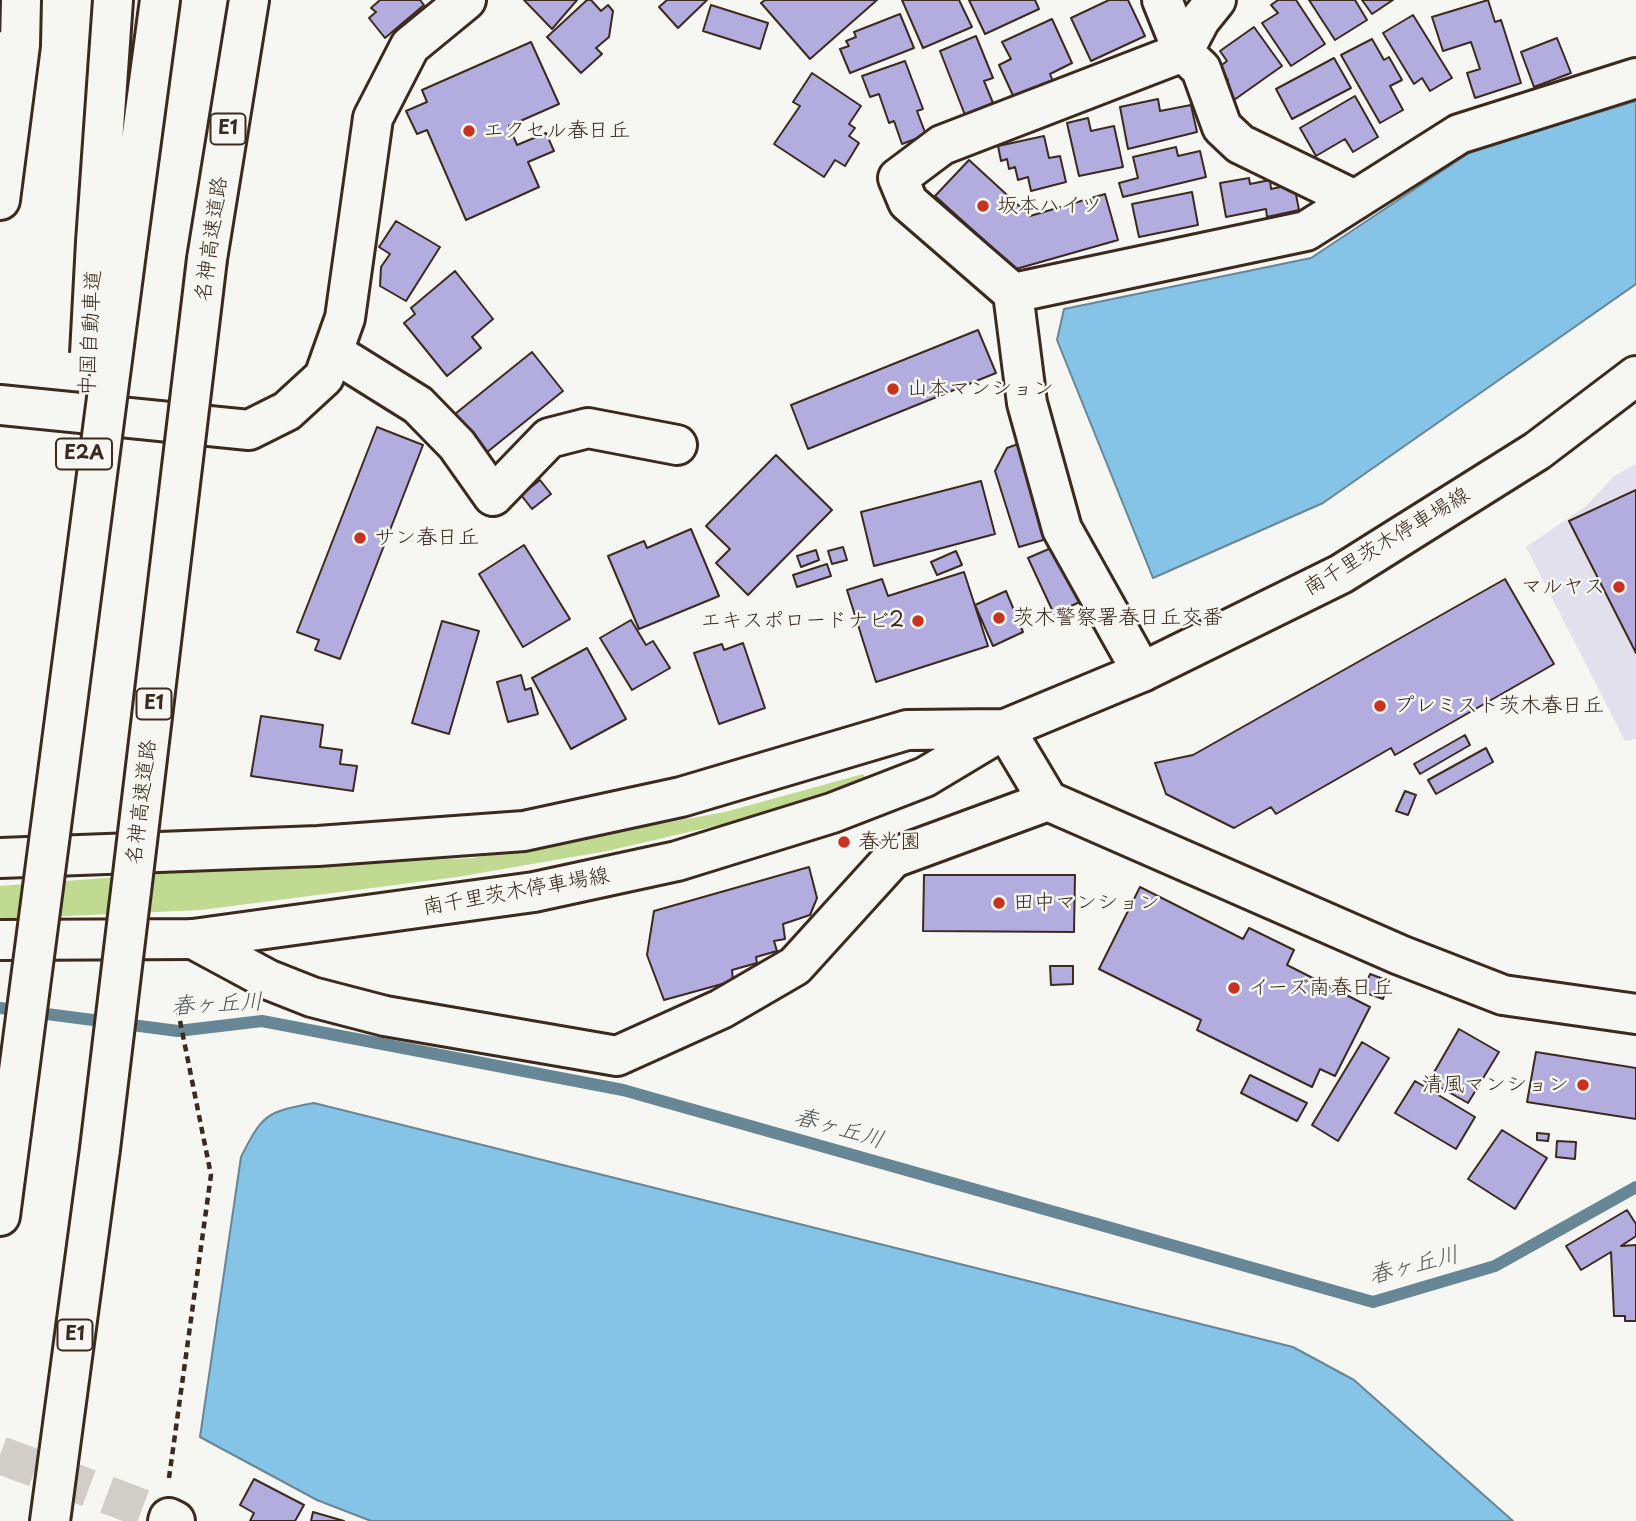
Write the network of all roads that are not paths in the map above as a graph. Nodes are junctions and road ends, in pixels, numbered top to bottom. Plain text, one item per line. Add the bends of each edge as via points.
1 (21, 0) edge
2 (113, 0) edge
3 (160, 0) edge
4 (249, 0) edge
5 (466, 0) edge
6 (1162, 0) edge
7 (1216, 0) edge
8 (10, 49) edge
9 (1183, 52) junction
10 (1636, 78) edge
11 (0, 200) edge
12 (1355, 200) junction
13 (112, 244) junction
14 (1013, 293) junction
15 (333, 352) junction
16 (1636, 376) edge
17 (0, 405) edge
18 (677, 445) dead end
19 (1142, 671) junction
20 (1004, 729) junction
21 (1048, 801) junction
22 (0, 858) edge
23 (192, 939) junction
24 (0, 940) edge
25 (1636, 1014) edge
26 (0, 1216) edge
27 (50, 1521) edge

1 - 8 main road
2 - 13 main road, 中国自動車道 / E2A
3 - 13 main road
4 - 27 main road, 名神高速道路 / E1, bridge via 207,259 100,1149
5 - 15 main road via 410,47 373,118 345,318
6 - 9 main road
7 - 9 main road
8 - 11 main road
9 - 12 main road via 1201,69 1222,127 1240,144
9 - 14 main road via 942,145 898,178 908,202
10 - 12 main road via 1460,134
12 - 14 main road via 1307,231
13 - 26 main road, 中国自動車道 / E2A, bridge via 72,667
14 - 19 main road via 1027,403 1062,529
15 - 17 main road via 324,377 287,411 249,430
15 - 18 main road via 418,405 457,445 492,496 550,438 588,428
16 - 19 main road, 南千里茨木停車場線 via 1537,451 1341,574
19 - 20 main road, 南千里茨木停車場線
20 - 21 main road
20 - 22 main road, 南千里茨木停車場線 via 907,730 681,797 524,831 318,846
20 - 23 main road, 南千里茨木停車場線 via 925,777 832,813 677,862 534,892
21 - 23 main road via 893,858 795,965 721,1009 617,1056 385,1016 324,1000 269,980
21 - 25 main road via 1400,955 1503,995
23 - 24 main road, 南千里茨木停車場線

